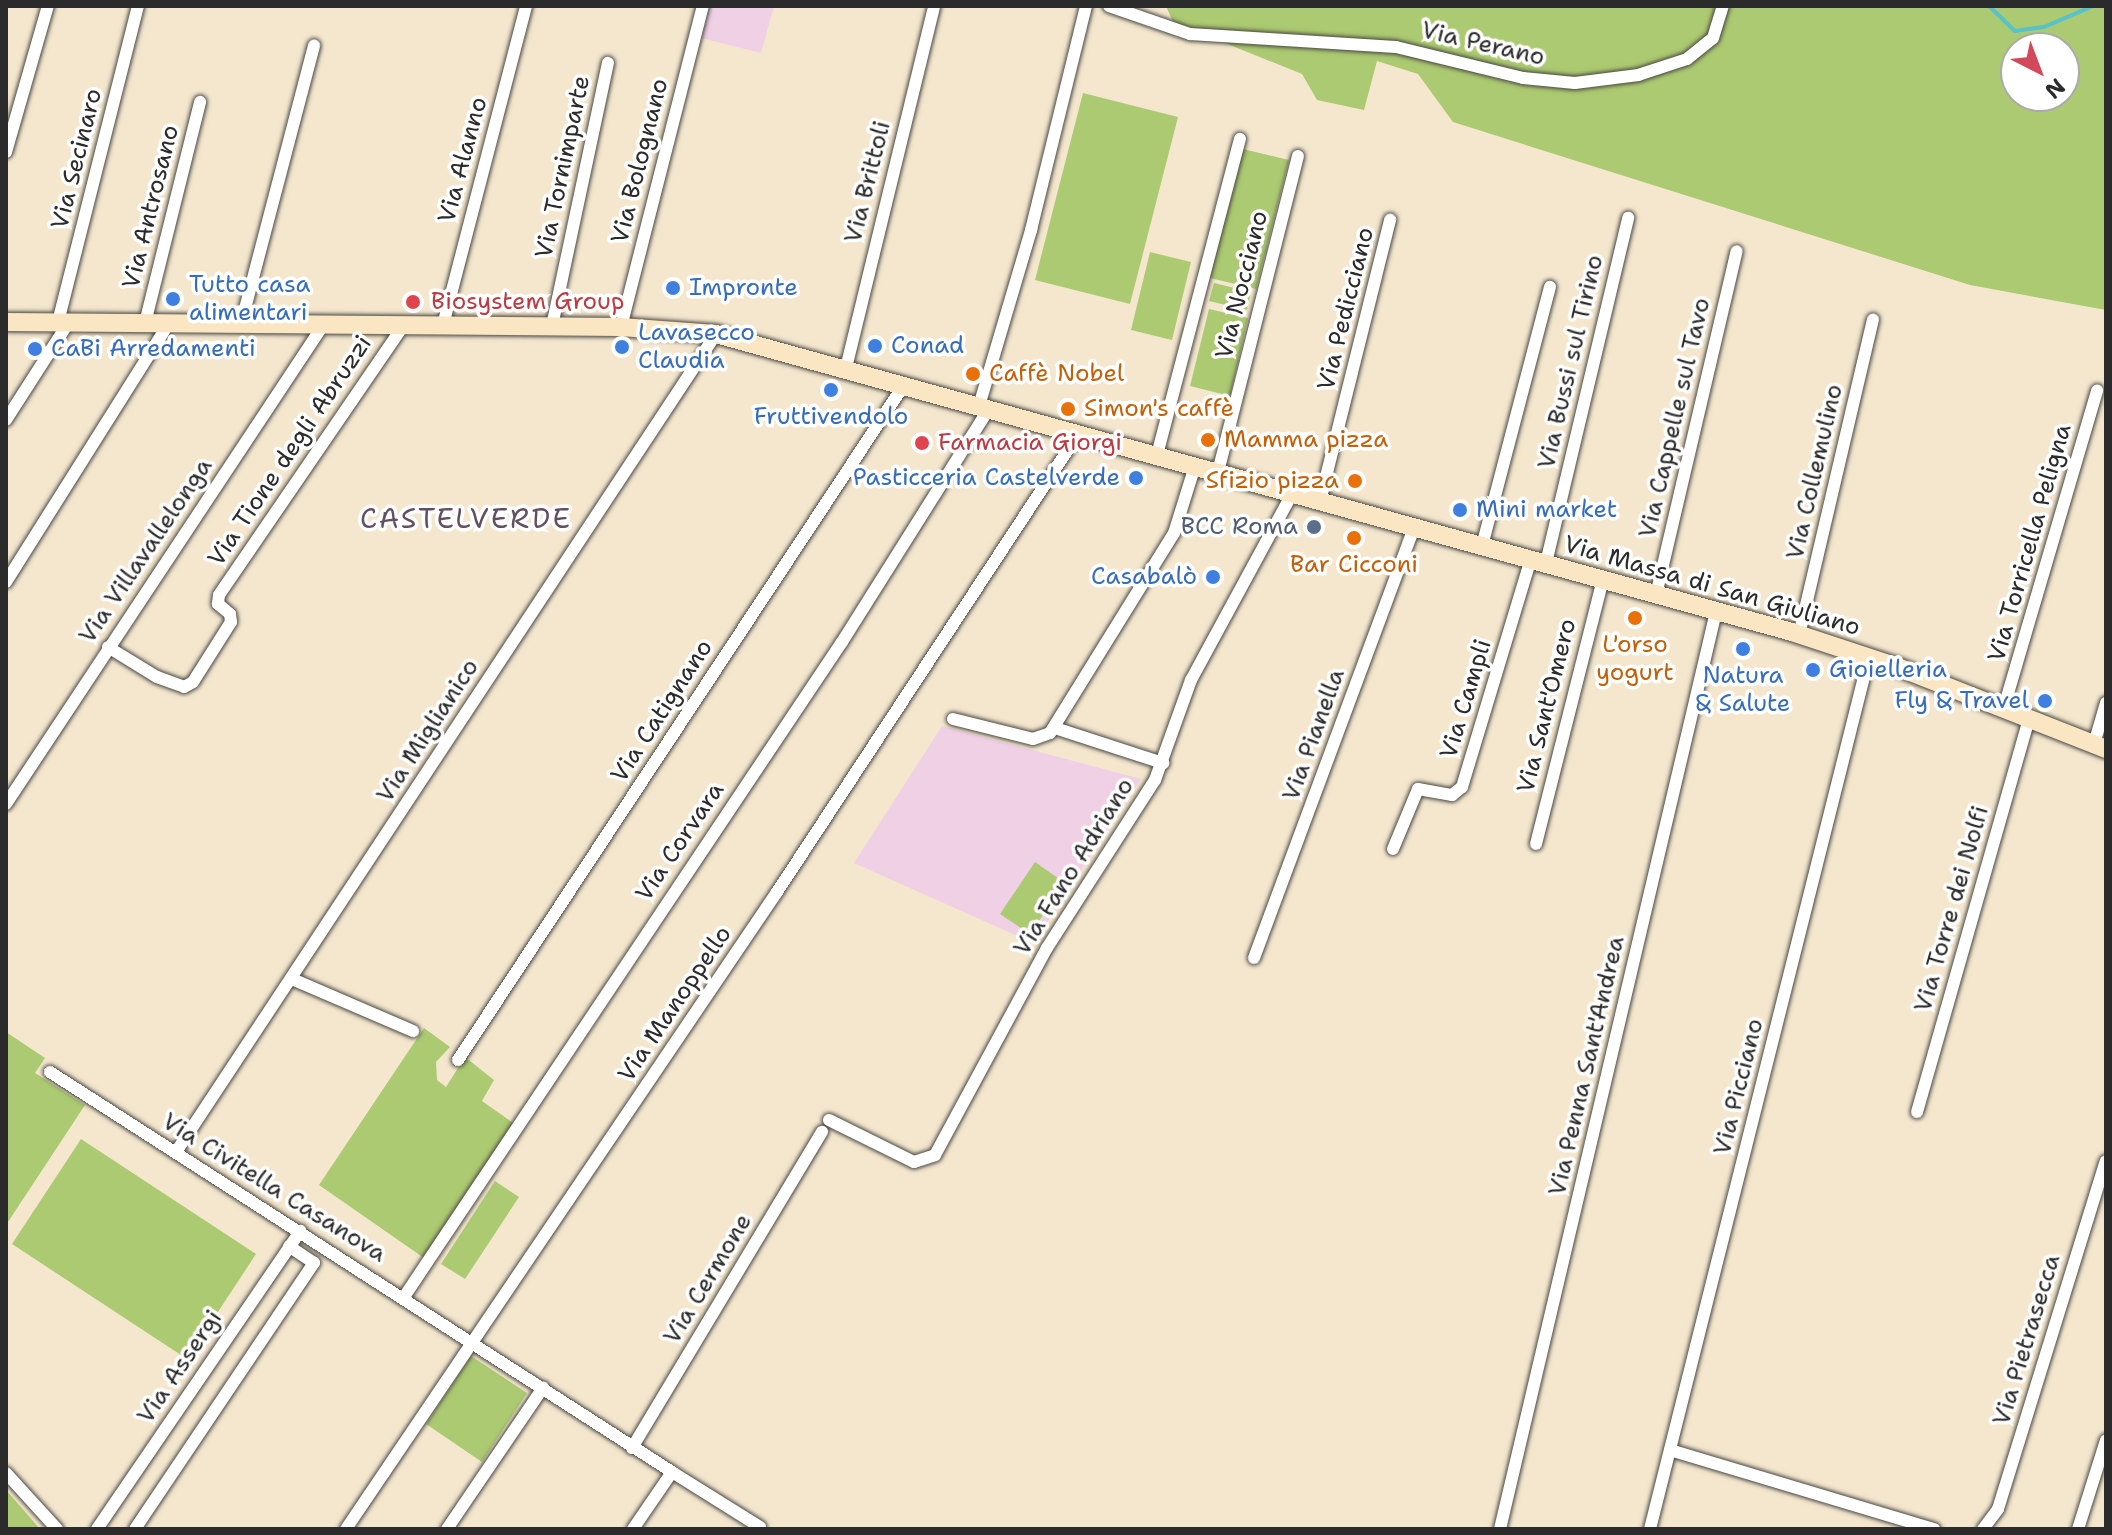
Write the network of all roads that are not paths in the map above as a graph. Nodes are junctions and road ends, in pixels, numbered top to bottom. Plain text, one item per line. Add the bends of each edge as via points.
1 (48, 6) edge
2 (138, 6) edge
3 (526, 6) edge
4 (703, 6) edge
5 (934, 6) edge
6 (1086, 6) edge
7 (1109, 6) edge
8 (1723, 6) edge
9 (314, 45) dead end
10 (608, 63) dead end
11 (200, 102) dead end
12 (1240, 139) dead end
13 (6, 152) edge
14 (1298, 156) dead end
15 (1628, 218) dead end
16 (1390, 220) dead end
17 (1737, 251) dead end
18 (1550, 287) dead end
19 (1873, 320) dead end
20 (6, 322) edge
21 (64, 322) junction
22 (145, 323) junction
23 (169, 323) junction
24 (241, 324) junction
25 (324, 324) junction
26 (404, 325) junction
27 (443, 325) junction
28 (552, 326) junction
29 (621, 327) junction
30 (716, 334) junction
31 (846, 368) junction
32 (904, 385) junction
33 (2097, 390) dead end
34 (984, 408) junction
35 (6, 420) edge
36 (1079, 433) junction
37 (1157, 455) junction
38 (1195, 466) junction
39 (1218, 472) junction
40 (1292, 494) junction
41 (1320, 501) junction
42 (1414, 528) junction
43 (1482, 546) junction
44 (1538, 561) junction
45 (1603, 579) junction
46 (6, 582) edge
47 (1656, 595) junction
48 (1716, 612) junction
49 (1799, 635) junction
50 (108, 647) junction
51 (1869, 657) junction
52 (2106, 703) edge
53 (2004, 707) junction
54 (2029, 718) junction
55 (953, 719) dead end
56 (1055, 728) junction
57 (2100, 747) edge
58 (1163, 763) junction
59 (6, 804) edge
60 (1536, 844) dead end
61 (1393, 849) dead end
62 (1254, 958) dead end
63 (292, 979) junction
64 (413, 1031) dead end
65 (458, 1060) dead end
66 (50, 1072) dead end
67 (1917, 1112) dead end
68 (829, 1120) dead end
69 (822, 1132) dead end
70 (176, 1152) junction
71 (2106, 1161) edge
72 (300, 1231) junction
73 (289, 1246) junction
74 (325, 1247) junction
75 (314, 1263) junction
76 (404, 1297) junction
77 (474, 1341) junction
78 (543, 1388) junction
79 (2106, 1440) edge
80 (632, 1448) junction
81 (1670, 1450) junction
82 (672, 1472) junction
83 (6, 1473) edge
84 (760, 1527) edge
85 (57, 1529) edge
86 (97, 1529) edge
87 (135, 1529) edge
88 (346, 1529) edge
89 (447, 1529) edge
90 (633, 1529) edge
91 (1500, 1529) edge
92 (1650, 1529) edge
93 (1934, 1529) edge
94 (1983, 1529) edge
95 (2078, 1529) edge

1 - 13 street
2 - 21 street, Via Secinaro
3 - 27 street, Via Alanno
4 - 29 street, Via Bolognano
5 - 31 street, Via Brittoli
6 - 34 street, Via Corvara
7 - 8 street, Via Perano via 1190,34 1396,47 1509,75 1575,83 1638,75 1687,59 1713,38
9 - 24 street
10 - 28 street, Via Tornimparte
11 - 22 street, Via Antrosano
12 - 37 street
14 - 39 street, Via Nocciano
15 - 44 street, Via Bussi sul Tirino
16 - 41 street, Via Pedicciano
17 - 47 street, Via Cappelle sul Tavo
18 - 43 street
19 - 49 street, Via Collemulino
20 - 21 street, Via Massa di San Giuliano
21 - 22 street, Via Massa di San Giuliano
21 - 35 street, Via Secinaro
22 - 23 street, Via Massa di San Giuliano
23 - 24 street, Via Massa di San Giuliano
23 - 46 street
24 - 25 street, Via Massa di San Giuliano
25 - 26 street, Via Massa di San Giuliano
25 - 50 street, Via Villavallelonga
26 - 27 street, Via Massa di San Giuliano
26 - 50 street, Via Tione degli Abruzzi via 219,595 218,604 232,616 231,622 193,682 184,687 157,677
27 - 28 street, Via Massa di San Giuliano
28 - 29 street, Via Massa di San Giuliano
29 - 30 street, Via Massa di San Giuliano
30 - 31 street, Via Massa di San Giuliano
30 - 63 street, Via Miglianico
31 - 32 street, Via Massa di San Giuliano
32 - 34 street, Via Massa di San Giuliano
32 - 65 street, Via Catignano
33 - 53 street, Via Torricella Peligna
34 - 36 street, Via Massa di San Giuliano
34 - 76 street, Via Corvara via 842,642
36 - 37 street, Via Massa di San Giuliano
36 - 77 street, Via Manoppello
37 - 38 street, Via Massa di San Giuliano
38 - 39 street, Via Massa di San Giuliano
38 - 56 street via 1174,533
39 - 40 street, Via Massa di San Giuliano
40 - 41 street, Via Massa di San Giuliano
40 - 58 street, Via Fano Adriano via 1193,674
41 - 42 street, Via Massa di San Giuliano
42 - 43 street, Via Massa di San Giuliano
42 - 62 street, Via Pianella
43 - 44 street, Via Massa di San Giuliano
44 - 45 street, Via Massa di San Giuliano
44 - 61 street, Via Campli via 1462,787 1452,795 1418,789
45 - 47 street, Via Massa di San Giuliano
45 - 60 street, Via Sant'Omero
47 - 48 street, Via Massa di San Giuliano
48 - 49 street, Via Massa di San Giuliano
48 - 91 street, Via Penna Sant'Andrea
49 - 51 street, Via Massa di San Giuliano
50 - 59 street, Via Villavallelonga
51 - 53 street, Via Massa di San Giuliano
51 - 81 street, Via Picciano
52 - 57 street
53 - 54 street, Via Massa di San Giuliano
54 - 57 street, Via Massa di San Giuliano
54 - 67 street, Via Torre dei Nolfi
55 - 56 street via 1033,739
56 - 58 street
58 - 68 street, Via Fano Adriano via 1047,948 935,1155 914,1162
63 - 64 street
63 - 70 street, Via Miglianico
66 - 70 street, Via Civitella Casanova
69 - 80 street, Via Cermone
70 - 72 street, Via Civitella Casanova
71 - 94 street, Via Pietrasecca via 1998,1509
72 - 73 street, Via Assergi
72 - 74 street, Via Civitella Casanova
73 - 75 street
73 - 86 street, Via Assergi
74 - 75 street
74 - 76 street, Via Civitella Casanova
75 - 87 street
76 - 77 street, Via Civitella Casanova
77 - 78 street
77 - 88 street, Via Manoppello
78 - 80 street
78 - 89 street
79 - 95 street
80 - 82 street
81 - 92 street, Via Picciano
81 - 93 street
82 - 84 street
82 - 90 street
83 - 85 street

